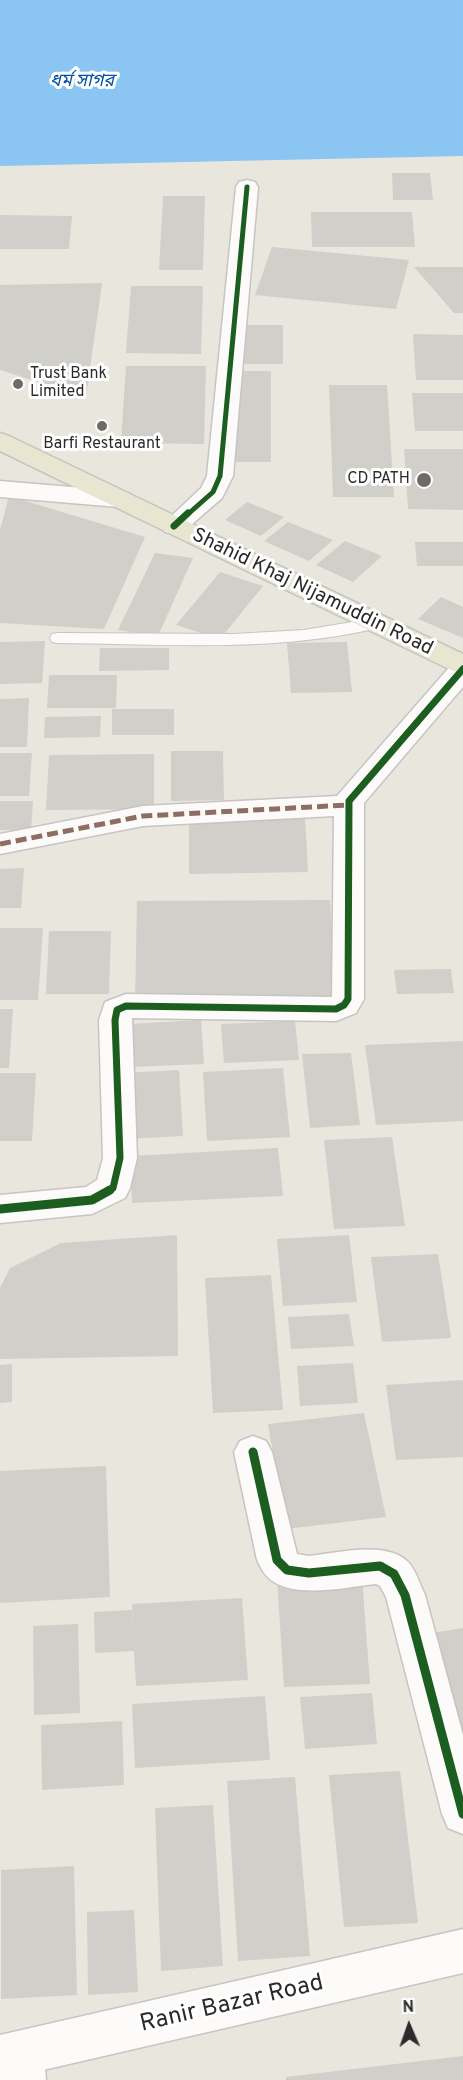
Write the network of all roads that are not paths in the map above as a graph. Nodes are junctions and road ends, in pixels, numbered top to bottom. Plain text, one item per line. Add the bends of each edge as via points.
1 (248, 187) dead end
2 (0, 441) edge
3 (0, 489) edge
4 (119, 499) junction
5 (174, 526) junction
6 (376, 623) junction
7 (58, 638) dead end
8 (463, 667) edge
9 (349, 805) junction
10 (0, 844) edge
11 (0, 1209) edge
12 (253, 1452) dead end
13 (463, 1814) edge
14 (463, 1951) edge
15 (15, 2064) edge

1 - 5 street via 220,476 213,492
2 - 4 main road, Shahid Khaj Nijamuddin Road
3 - 4 street
4 - 5 main road, Shahid Khaj Nijamuddin Road
5 - 6 main road, Shahid Khaj Nijamuddin Road
6 - 7 lane via 304,635 234,639
6 - 8 main road, Shahid Khaj Nijamuddin Road
8 - 9 street
9 - 10 street via 143,816
9 - 11 street via 348,999 344,1005 336,1009 126,1006 117,1010 120,1158 113,1188 92,1200
12 - 13 street via 277,1560 287,1570 309,1573 380,1566 394,1574 405,1595
14 - 15 street, Ranir Bazar Road

